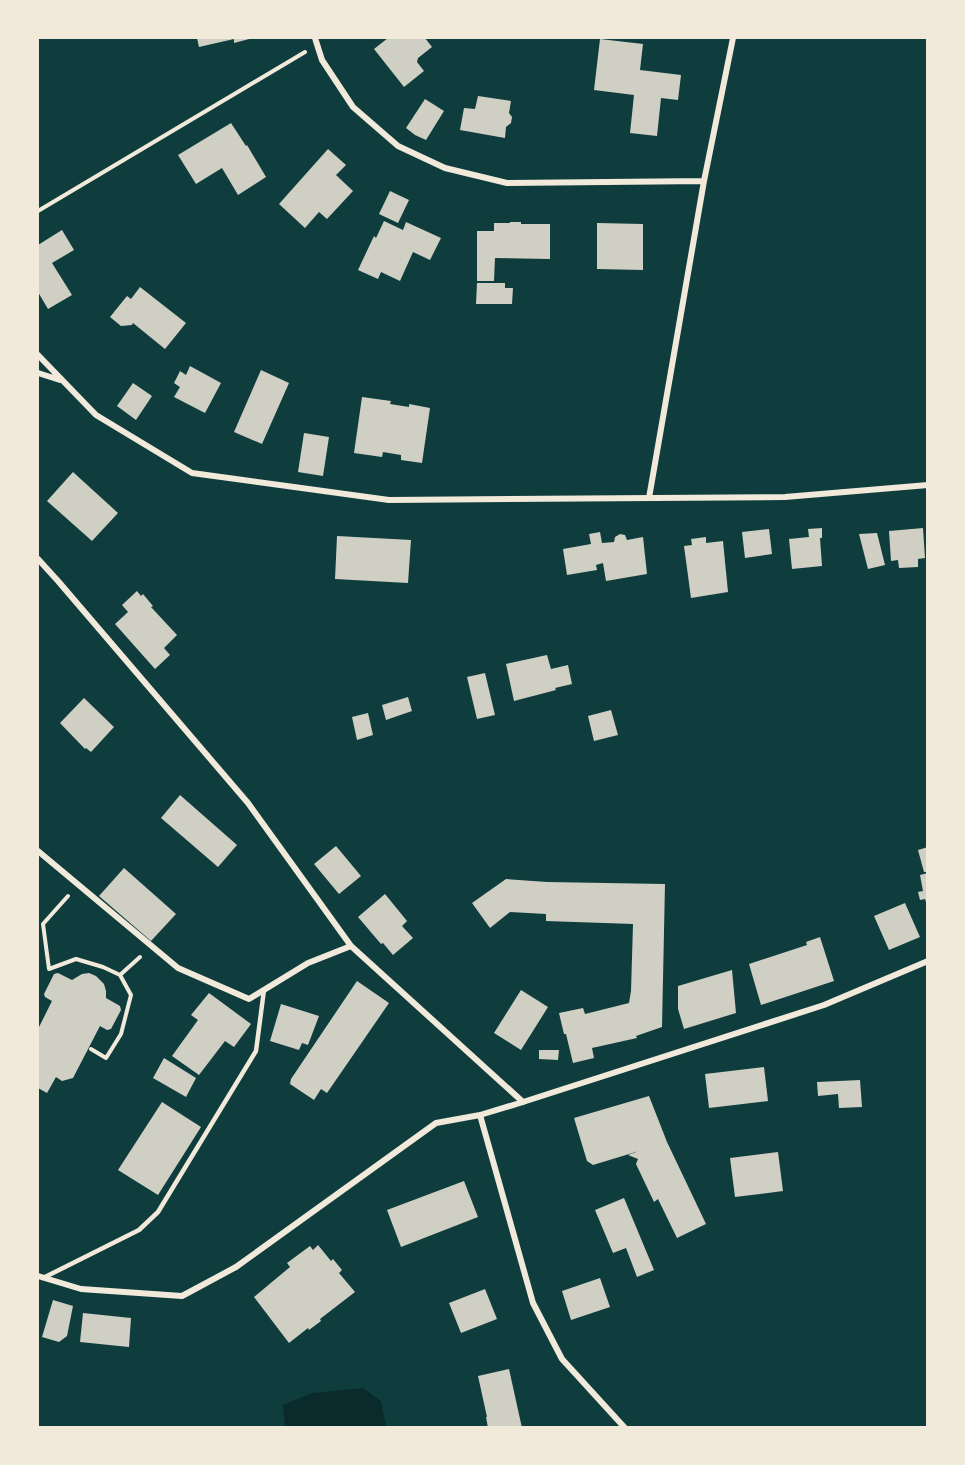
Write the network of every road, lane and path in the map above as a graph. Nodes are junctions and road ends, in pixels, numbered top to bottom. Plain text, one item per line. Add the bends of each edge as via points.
1 (733, 38) edge
2 (316, 41) edge
3 (704, 181) junction
4 (38, 211) edge
5 (38, 355) edge
6 (38, 373) edge
7 (63, 381) junction
8 (927, 485) edge
9 (649, 498) junction
10 (38, 559) edge
11 (38, 851) edge
12 (79, 885) junction
13 (151, 946) junction
14 (351, 946) junction
15 (927, 961) edge
16 (120, 975) junction
17 (264, 990) junction
18 (91, 1049) dead end
19 (523, 1102) junction
20 (480, 1115) junction
21 (40, 1277) edge
22 (625, 1428) edge

1 - 3 street
2 - 3 street via 322,60 353,107 398,146 445,168 507,183
2 - 4 path
3 - 9 street
5 - 7 street
6 - 7 street
7 - 9 street via 96,415 192,473 389,501
8 - 9 street via 785,497
10 - 14 street via 248,803
11 - 12 street
12 - 13 street
12 - 16 path via 43,924 48,969 76,959
13 - 16 path
13 - 17 street via 178,968 249,999
14 - 17 street via 308,963
14 - 19 street
15 - 19 street via 824,1005
16 - 18 path via 131,995 121,1034 106,1059
17 - 21 lane via 256,1051 158,1212 140,1230
19 - 20 street
20 - 21 street via 436,1124 236,1268 182,1296 81,1289
20 - 22 street via 533,1303 562,1359

